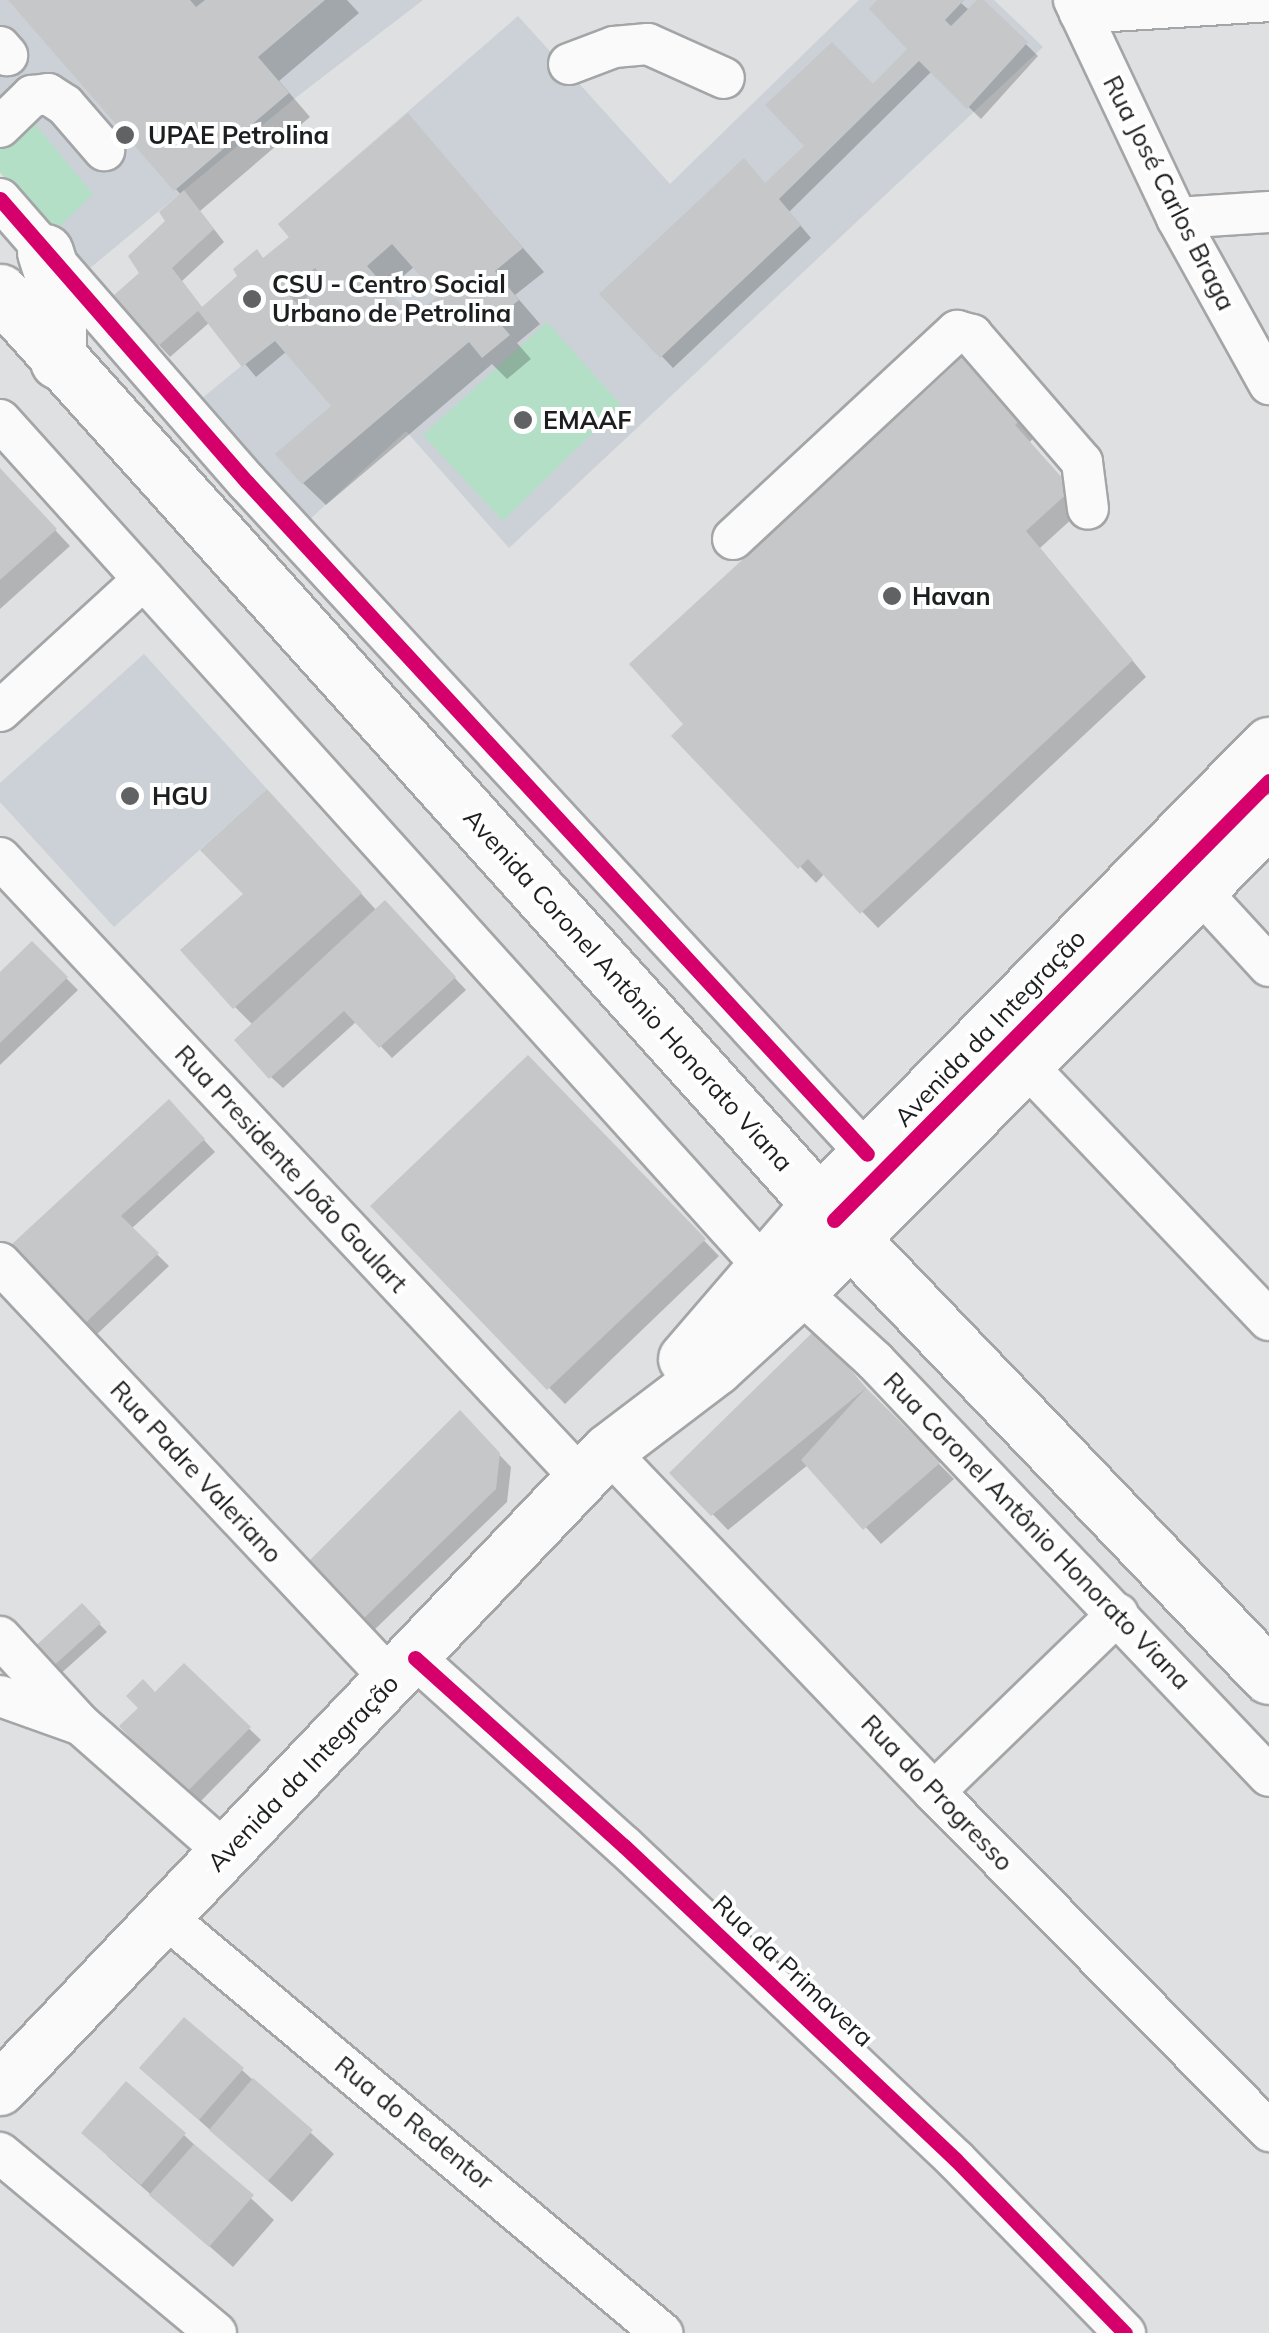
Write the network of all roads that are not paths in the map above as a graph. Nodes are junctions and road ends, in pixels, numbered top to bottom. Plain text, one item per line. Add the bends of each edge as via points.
1 (1269, 1) edge
2 (1077, 6) edge
3 (569, 64) dead end
4 (724, 78) dead end
5 (0, 127) edge
6 (104, 150) dead end
7 (0, 199) edge
8 (1269, 212) edge
9 (1177, 218) junction
10 (44, 252) junction
11 (0, 292) edge
12 (58, 361) junction
13 (1269, 384) edge
14 (0, 420) edge
15 (1088, 510) dead end
16 (733, 539) dead end
17 (144, 579) junction
18 (0, 710) edge
19 (1269, 744) edge
20 (1269, 821) edge
21 (0, 858) edge
22 (1198, 890) junction
23 (1269, 966) edge
24 (1026, 1065) junction
25 (867, 1154) junction
26 (834, 1221) junction
27 (0, 1263) edge
28 (782, 1280) junction
29 (1269, 1320) edge
30 (595, 1465) junction
31 (1118, 1614) junction
32 (0, 1637) edge
33 (404, 1669) junction
34 (1269, 1676) edge
35 (0, 1696) edge
36 (80, 1724) junction
37 (1269, 1776) edge
38 (934, 1792) junction
39 (225, 1852) junction
40 (164, 1916) junction
41 (0, 2089) edge
42 (1269, 2130) edge
43 (0, 2153) edge
44 (216, 2333) edge
45 (662, 2333) edge
46 (1125, 2333) edge

1 - 2 street
2 - 9 street, Rua José Carlos Braga
3 - 4 street via 614,47 648,44
5 - 6 street via 32,96 48,94
7 - 10 street
8 - 9 street
9 - 13 street, Rua José Carlos Braga
10 - 12 highway via 58,292
10 - 25 street via 247,482
11 - 12 highway, Avenida Coronel Antônio Honorato Viana
12 - 26 highway, Avenida Coronel Antônio Honorato Viana
14 - 17 street, Rua Coronel Antônio Honorato Viana
15 - 16 street via 1082,462 972,335 957,331
17 - 18 street
17 - 28 street, Rua Coronel Antônio Honorato Viana
19 - 25 main road, Avenida da Integração
20 - 22 main road, Avenida da Integração
21 - 30 street, Rua Presidente João Goulart
22 - 23 street
22 - 24 main road, Avenida da Integração
24 - 26 main road, Avenida da Integração
24 - 29 street
25 - 26 main road, Avenida da Integração
26 - 28 main road, Avenida da Integração
26 - 34 highway, Avenida Coronel Antônio Honorato Viana
27 - 33 street, Rua Padre Valeriano
28 - 30 main road, Avenida da Integração via 689,1352 650,1416
28 - 31 street, Rua Coronel Antônio Honorato Viana via 875,1361
30 - 33 main road, Avenida da Integração
30 - 38 street, Rua do Progresso
31 - 37 street, Rua Coronel Antônio Honorato Viana
31 - 38 street
32 - 36 street
33 - 39 main road, Avenida da Integração
33 - 46 street, Rua da Primavera via 624,1846 956,2160
35 - 36 street
36 - 39 street
38 - 42 street, Rua do Progresso
39 - 40 main road, Avenida da Integração
40 - 41 main road, Avenida da Integração
40 - 45 street, Rua do Redentor
43 - 44 street

